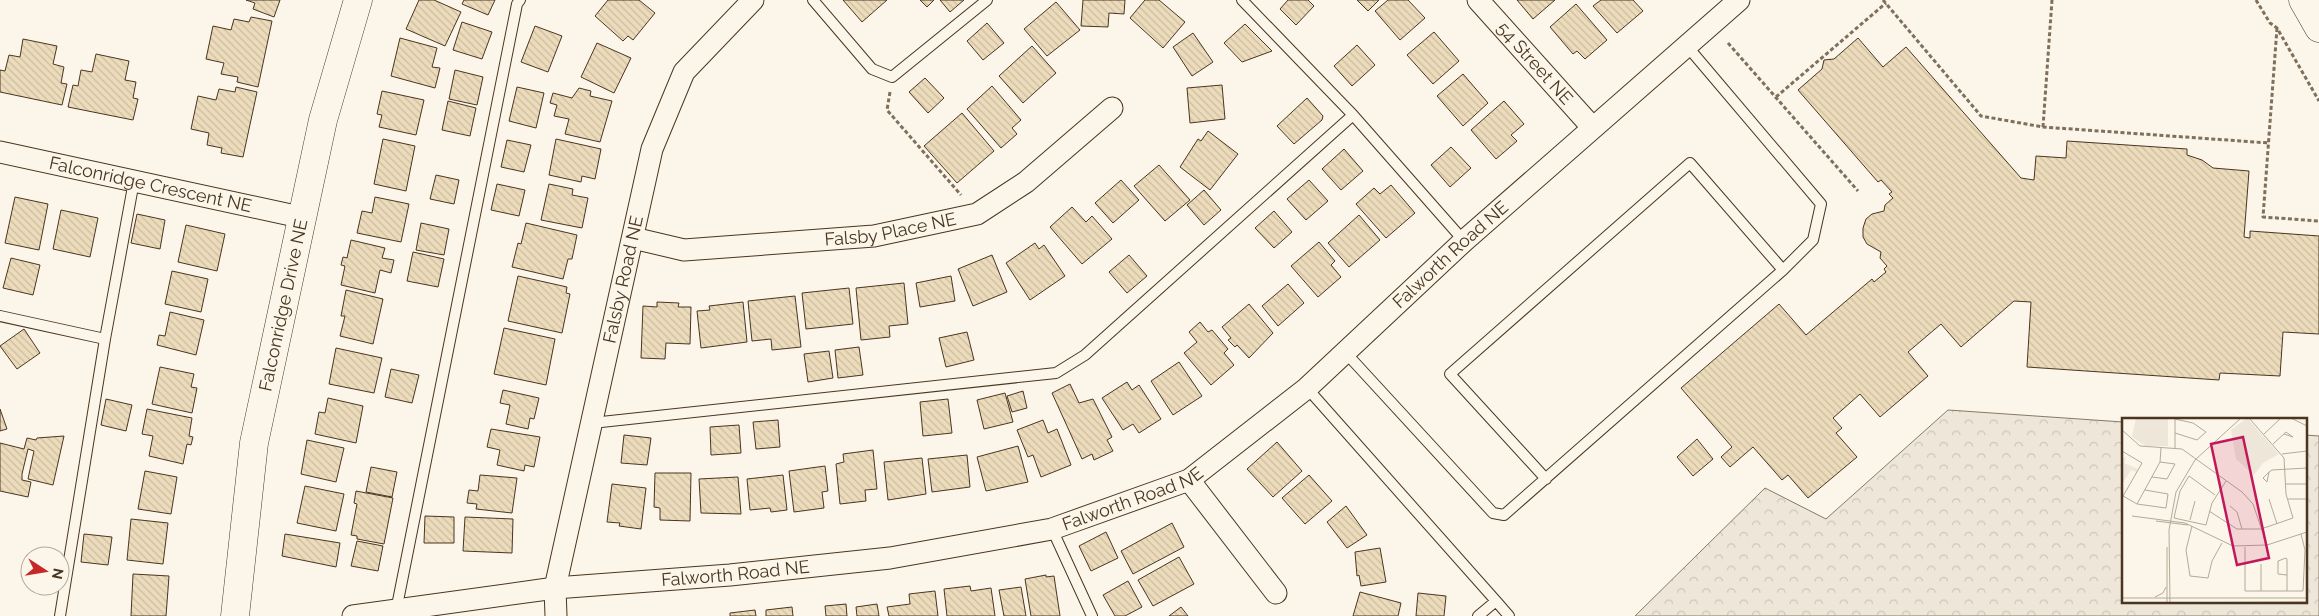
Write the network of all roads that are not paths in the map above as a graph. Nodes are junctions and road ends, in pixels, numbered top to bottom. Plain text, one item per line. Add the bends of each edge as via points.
1 (358, 0) edge
2 (520, 0) edge
3 (753, 0) edge
4 (814, 0) edge
5 (987, 0) edge
6 (1242, 0) edge
7 (1478, 0) edge
8 (1739, 0) edge
9 (2302, 0) edge
10 (2319, 28) edge
11 (1687, 46) junction
12 (1112, 108) dead end
13 (1353, 115) junction
14 (1592, 127) junction
15 (0, 152) edge
16 (134, 181) junction
17 (300, 217) junction
18 (633, 238) junction
19 (1464, 240) junction
20 (1783, 270) junction
21 (0, 316) edge
22 (105, 339) junction
23 (1345, 352) junction
24 (1307, 388) junction
25 (592, 423) junction
26 (1546, 479) junction
27 (1189, 480) junction
28 (1052, 529) junction
29 (556, 588) junction
30 (1276, 593) dead end
31 (1496, 601) junction
32 (396, 612) edge
33 (60, 616) edge
34 (235, 616) edge
35 (353, 616) edge
36 (556, 616) edge
37 (1092, 616) edge
38 (1478, 616) edge
39 (1509, 616) edge

1 - 17 street, Falconridge Drive NE via 323,120
2 - 32 lane
3 - 18 street, Falsby Road NE via 684,72 652,149
4 - 5 lane via 872,69 892,76
6 - 13 lane
7 - 14 street, 54 Street NE
8 - 11 street, Falworth Road NE
9 - 10 street
11 - 14 street, Falworth Road NE
11 - 20 lane via 1821,204 1813,240
12 - 18 street, Falsby Place NE via 1026,182 977,214 874,236 684,250
13 - 19 lane
13 - 25 lane via 1085,355 1056,373
14 - 19 street, Falworth Road NE
15 - 16 street, Falconridge Crescent NE
16 - 17 street, Falconridge Crescent NE
16 - 22 lane
17 - 34 street, Falconridge Drive NE via 254,443
18 - 25 street, Falsby Road NE
19 - 23 street, Falworth Road NE
20 - 26 lane
20 - 26 lane via 1690,163 1450,374
21 - 22 lane
22 - 33 lane
23 - 24 street, Falworth Road NE
23 - 26 lane via 1493,513 1504,514
24 - 27 street, Falworth Road NE
24 - 31 lane
25 - 29 street, Falsby Road NE
27 - 28 street, Falworth Road NE
27 - 30 street
28 - 29 street, Falworth Road NE via 881,559 730,575
28 - 37 lane
29 - 32 street, Falworth Road NE
29 - 36 street, Falsby Road NE
31 - 38 lane
31 - 39 lane
32 - 35 street, Falworth Road NE

